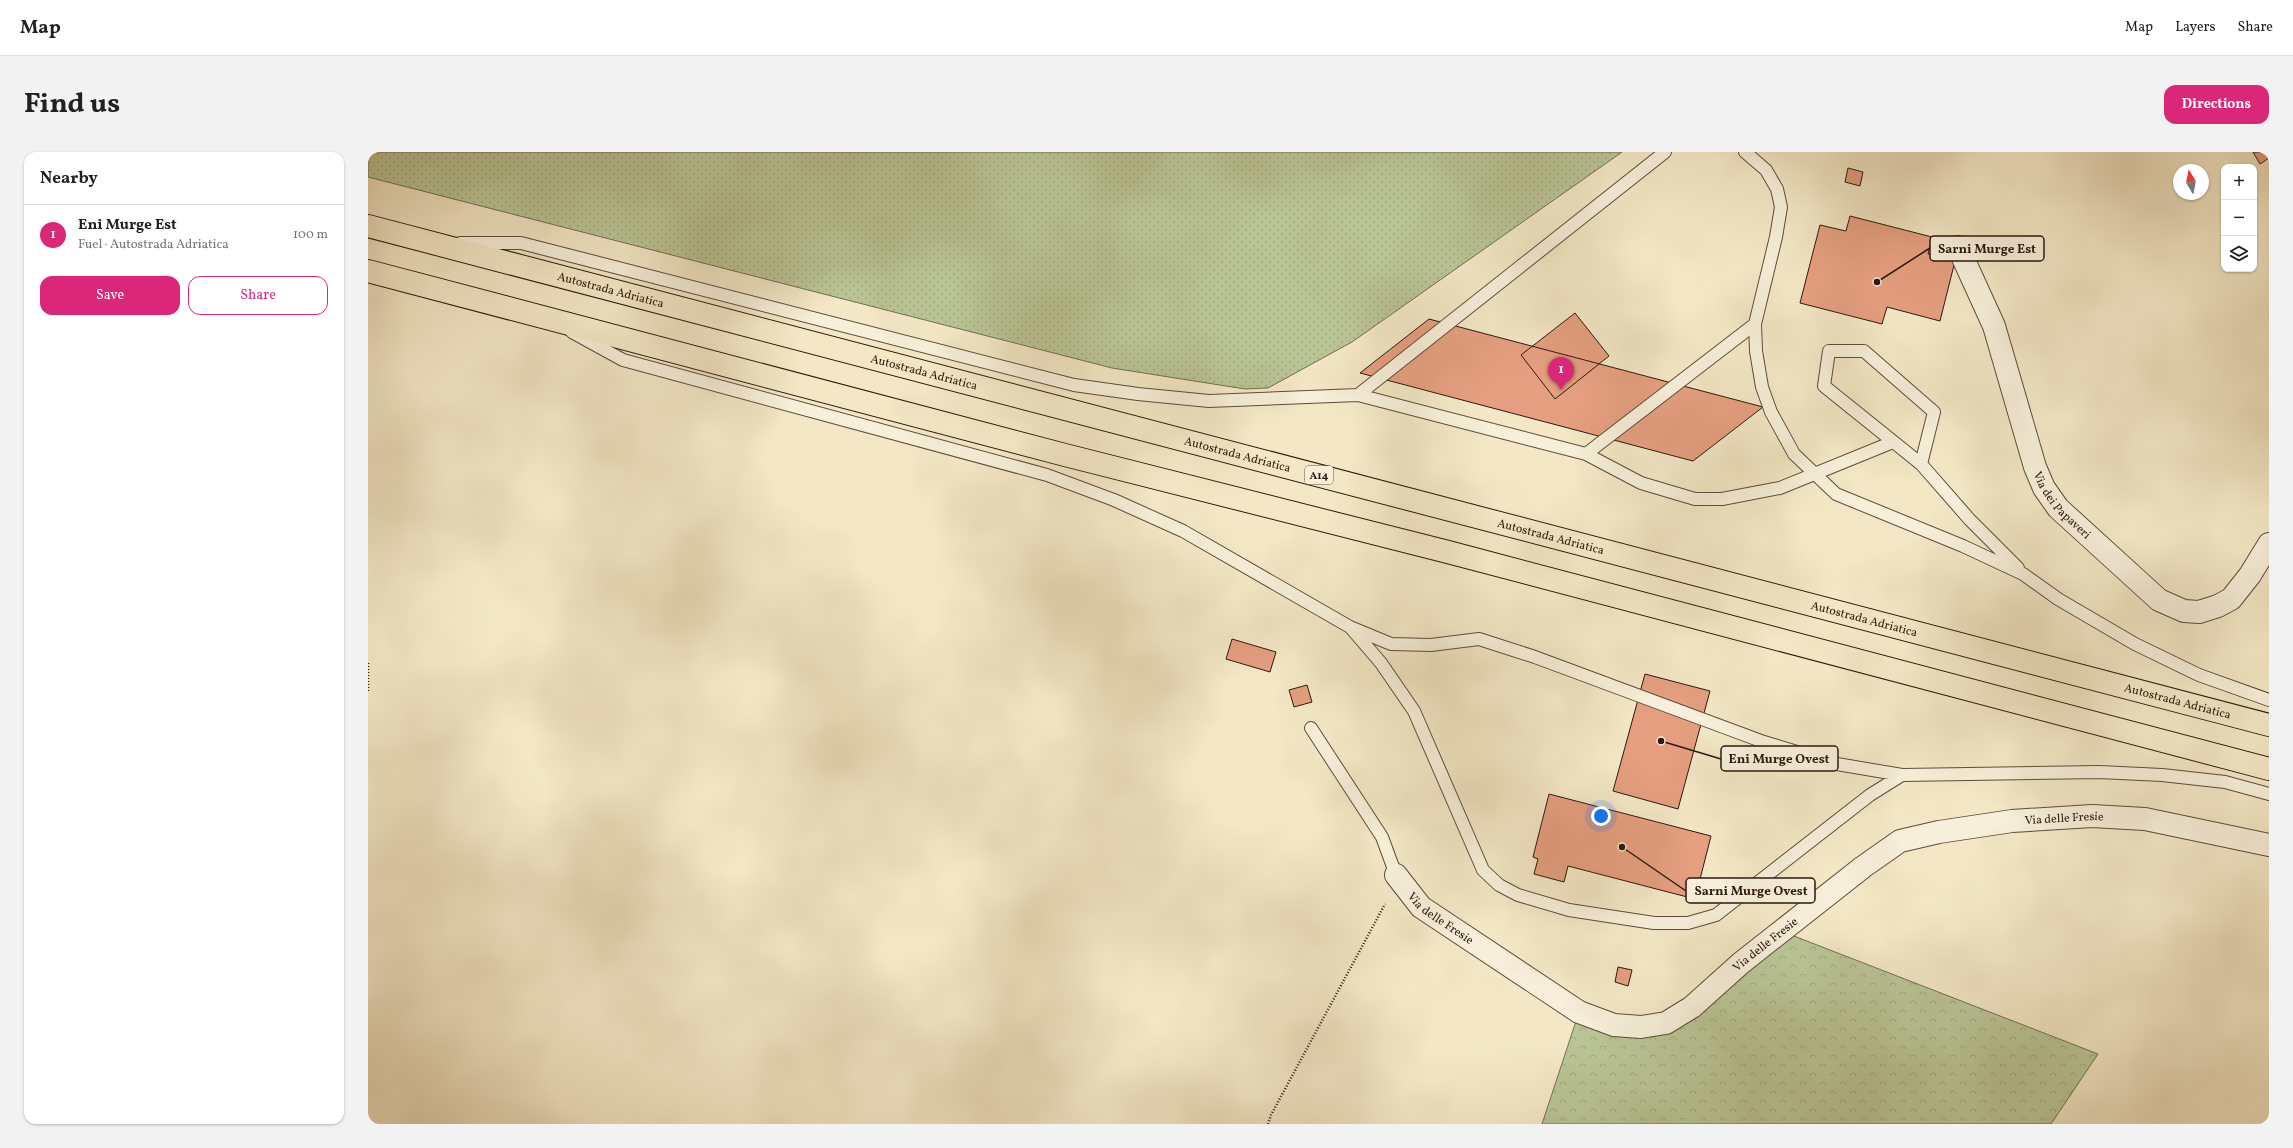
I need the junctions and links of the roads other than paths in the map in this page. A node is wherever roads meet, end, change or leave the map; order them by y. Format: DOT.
graph roads {
  1 [pos="1665,152"];
  2 [pos="1745,152"];
  3 [pos="368,226"];
  4 [pos="432,243"];
  5 [pos="1958,247"];
  6 [pos="368,271"];
  7 [pos="550,320"];
  8 [pos="1755,324"];
  9 [pos="1358,395"];
  10 [pos="1893,442"];
  11 [pos="1586,454"];
  12 [pos="1921,464"];
  13 [pos="1813,474"];
  14 [pos="2269,544"];
  15 [pos="2023,574"];
  16 [pos="1350,627"];
  17 [pos="2269,700"];
  18 [pos="2269,725"];
  19 [pos="1311,728"];
  20 [pos="2269,769"];
  21 [pos="1902,775"];
  22 [pos="2269,794"];
  23 [pos="2269,845"];
  24 [pos="1396,875"];
  1 -- 9 [label="lane"];
  2 -- 8 [label="lane"];
  3 -- 4 [label="highway, Autostrada Adriatica / A14"];
  4 -- 9 [label="lane"];
  4 -- 18 [label="highway, Autostrada Adriatica / A14"];
  5 -- 14 [label="street, Via dei Papaveri"];
  6 -- 7 [label="highway"];
  7 -- 16 [label="lane"];
  7 -- 20 [label="highway"];
  8 -- 11 [label="lane"];
  8 -- 13 [label="lane"];
  9 -- 11 [label="lane"];
  10 -- 12 [label="lane"];
  10 -- 12 [label="lane"];
  10 -- 13 [label="lane"];
  11 -- 13 [label="lane"];
  12 -- 15 [label="lane"];
  13 -- 15 [label="lane"];
  15 -- 17 [label="lane"];
  16 -- 21 [label="lane"];
  16 -- 21 [label="lane"];
  19 -- 24 [label="lane"];
  21 -- 22 [label="lane"];
  23 -- 24 [label="street, Via delle Fresie"];
}
